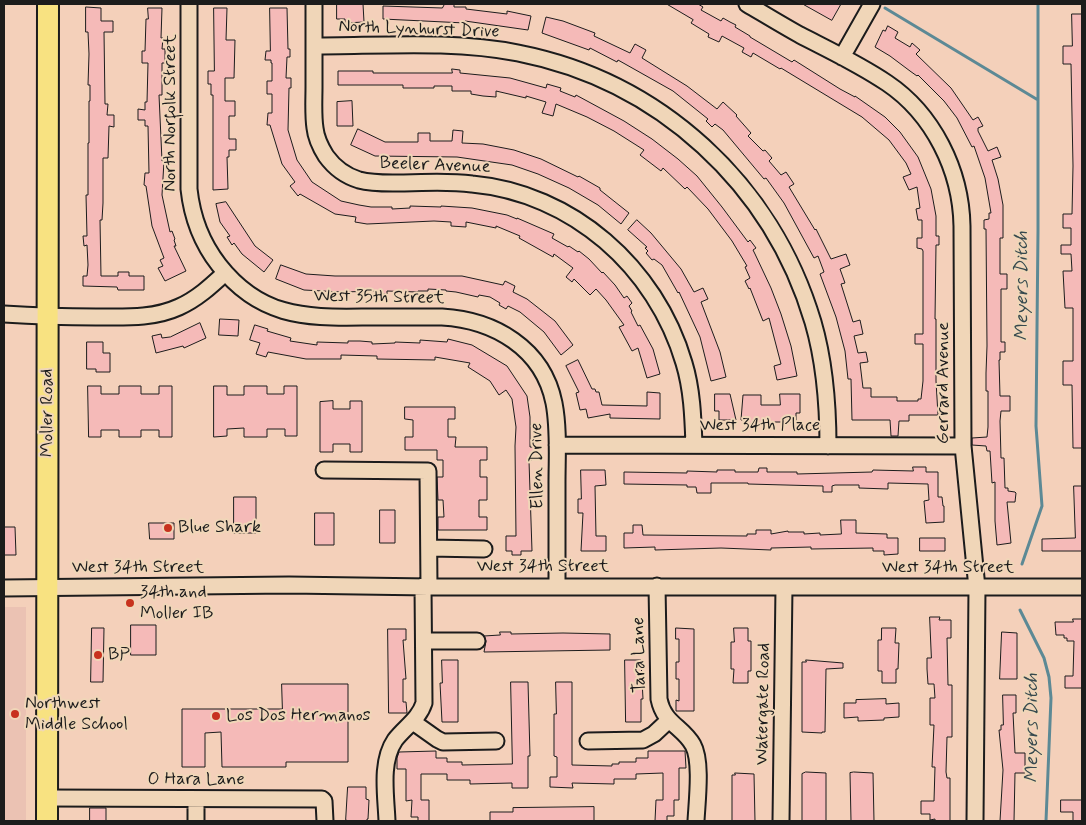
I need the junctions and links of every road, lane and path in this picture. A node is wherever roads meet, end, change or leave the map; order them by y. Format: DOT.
graph roads {
  1 [pos="48,4"];
  2 [pos="189,4"];
  3 [pos="314,4"];
  4 [pos="747,4"];
  5 [pos="872,4"];
  6 [pos="314,46"];
  7 [pos="842,57"];
  8 [pos="225,273"];
  9 [pos="4,314"];
  10 [pos="48,317"];
  11 [pos="528,353"];
  12 [pos="557,444"];
  13 [pos="694,445"];
  14 [pos="828,446"];
  15 [pos="963,446"];
  16 [pos="324,470"];
  17 [pos="429,548"];
  18 [pos="484,549"];
  19 [pos="426,586"];
  20 [pos="557,586"];
  21 [pos="657,586"];
  22 [pos="48,587"];
  23 [pos="784,587"];
  24 [pos="1082,587"];
  25 [pos="4,588"];
  26 [pos="977,588"];
  27 [pos="424,641"];
  28 [pos="477,641"];
  29 [pos="669,720"];
  30 [pos="413,722"];
  31 [pos="496,741"];
  32 [pos="588,741"];
  33 [pos="47,798"];
  34 [pos="196,799"];
  35 [pos="48,821"];
  36 [pos="196,821"];
  37 [pos="325,821"];
  38 [pos="387,821"];
  39 [pos="696,821"];
  40 [pos="781,821"];
  41 [pos="975,821"];
  1 -- 10 [label="main road, Moller Road"];
  2 -- 8 [label="street, North Norfolk Street"];
  3 -- 6 [label="street"];
  4 -- 7 [label="street, Gerrard Avenue"];
  5 -- 7 [label="street"];
  6 -- 13 [label="street, Beeler Avenue"];
  6 -- 14 [label="street, North Lynhurst Drive"];
  7 -- 15 [label="street, Gerrard Avenue"];
  8 -- 10 [label="street"];
  8 -- 11 [label="street, West 35th Street"];
  9 -- 10 [label="street"];
  10 -- 22 [label="main road, Moller Road"];
  11 -- 12 [label="street, Ellen Drive"];
  12 -- 13 [label="street, West 34th Place"];
  12 -- 20 [label="street, Ellen Drive"];
  13 -- 14 [label="street, West 34th Place"];
  14 -- 15 [label="street, West 34th Place"];
  15 -- 26 [label="street, Gerrard Avenue"];
  16 -- 17 [label="street"];
  17 -- 18 [label="street"];
  17 -- 19 [label="street"];
  19 -- 20 [label="street, West 34th Street"];
  19 -- 22 [label="street, West 34th Street"];
  19 -- 27 [label="street"];
  20 -- 21 [label="street, West 34th Street"];
  21 -- 23 [label="street, West 34th Street"];
  21 -- 29 [label="street, Tara Lane"];
  22 -- 25 [label="street, West 34th Street"];
  22 -- 33 [label="main road, Moller Road"];
  23 -- 26 [label="street, West 34th Street"];
  23 -- 40 [label="street, Watergate Road"];
  24 -- 26 [label="street, West 34th Street"];
  26 -- 41 [label="street, Gerrard Avenue"];
  27 -- 28 [label="street"];
  27 -- 30 [label="street"];
  29 -- 32 [label="street"];
  29 -- 39 [label="street, Tara Lane"];
  30 -- 31 [label="street"];
  30 -- 38 [label="street"];
  33 -- 34 [label="street, O Hara Lane"];
  33 -- 35 [label="main road, Moller Road"];
  34 -- 36 [label="street"];
  34 -- 37 [label="street, O Hara Lane"];
}
